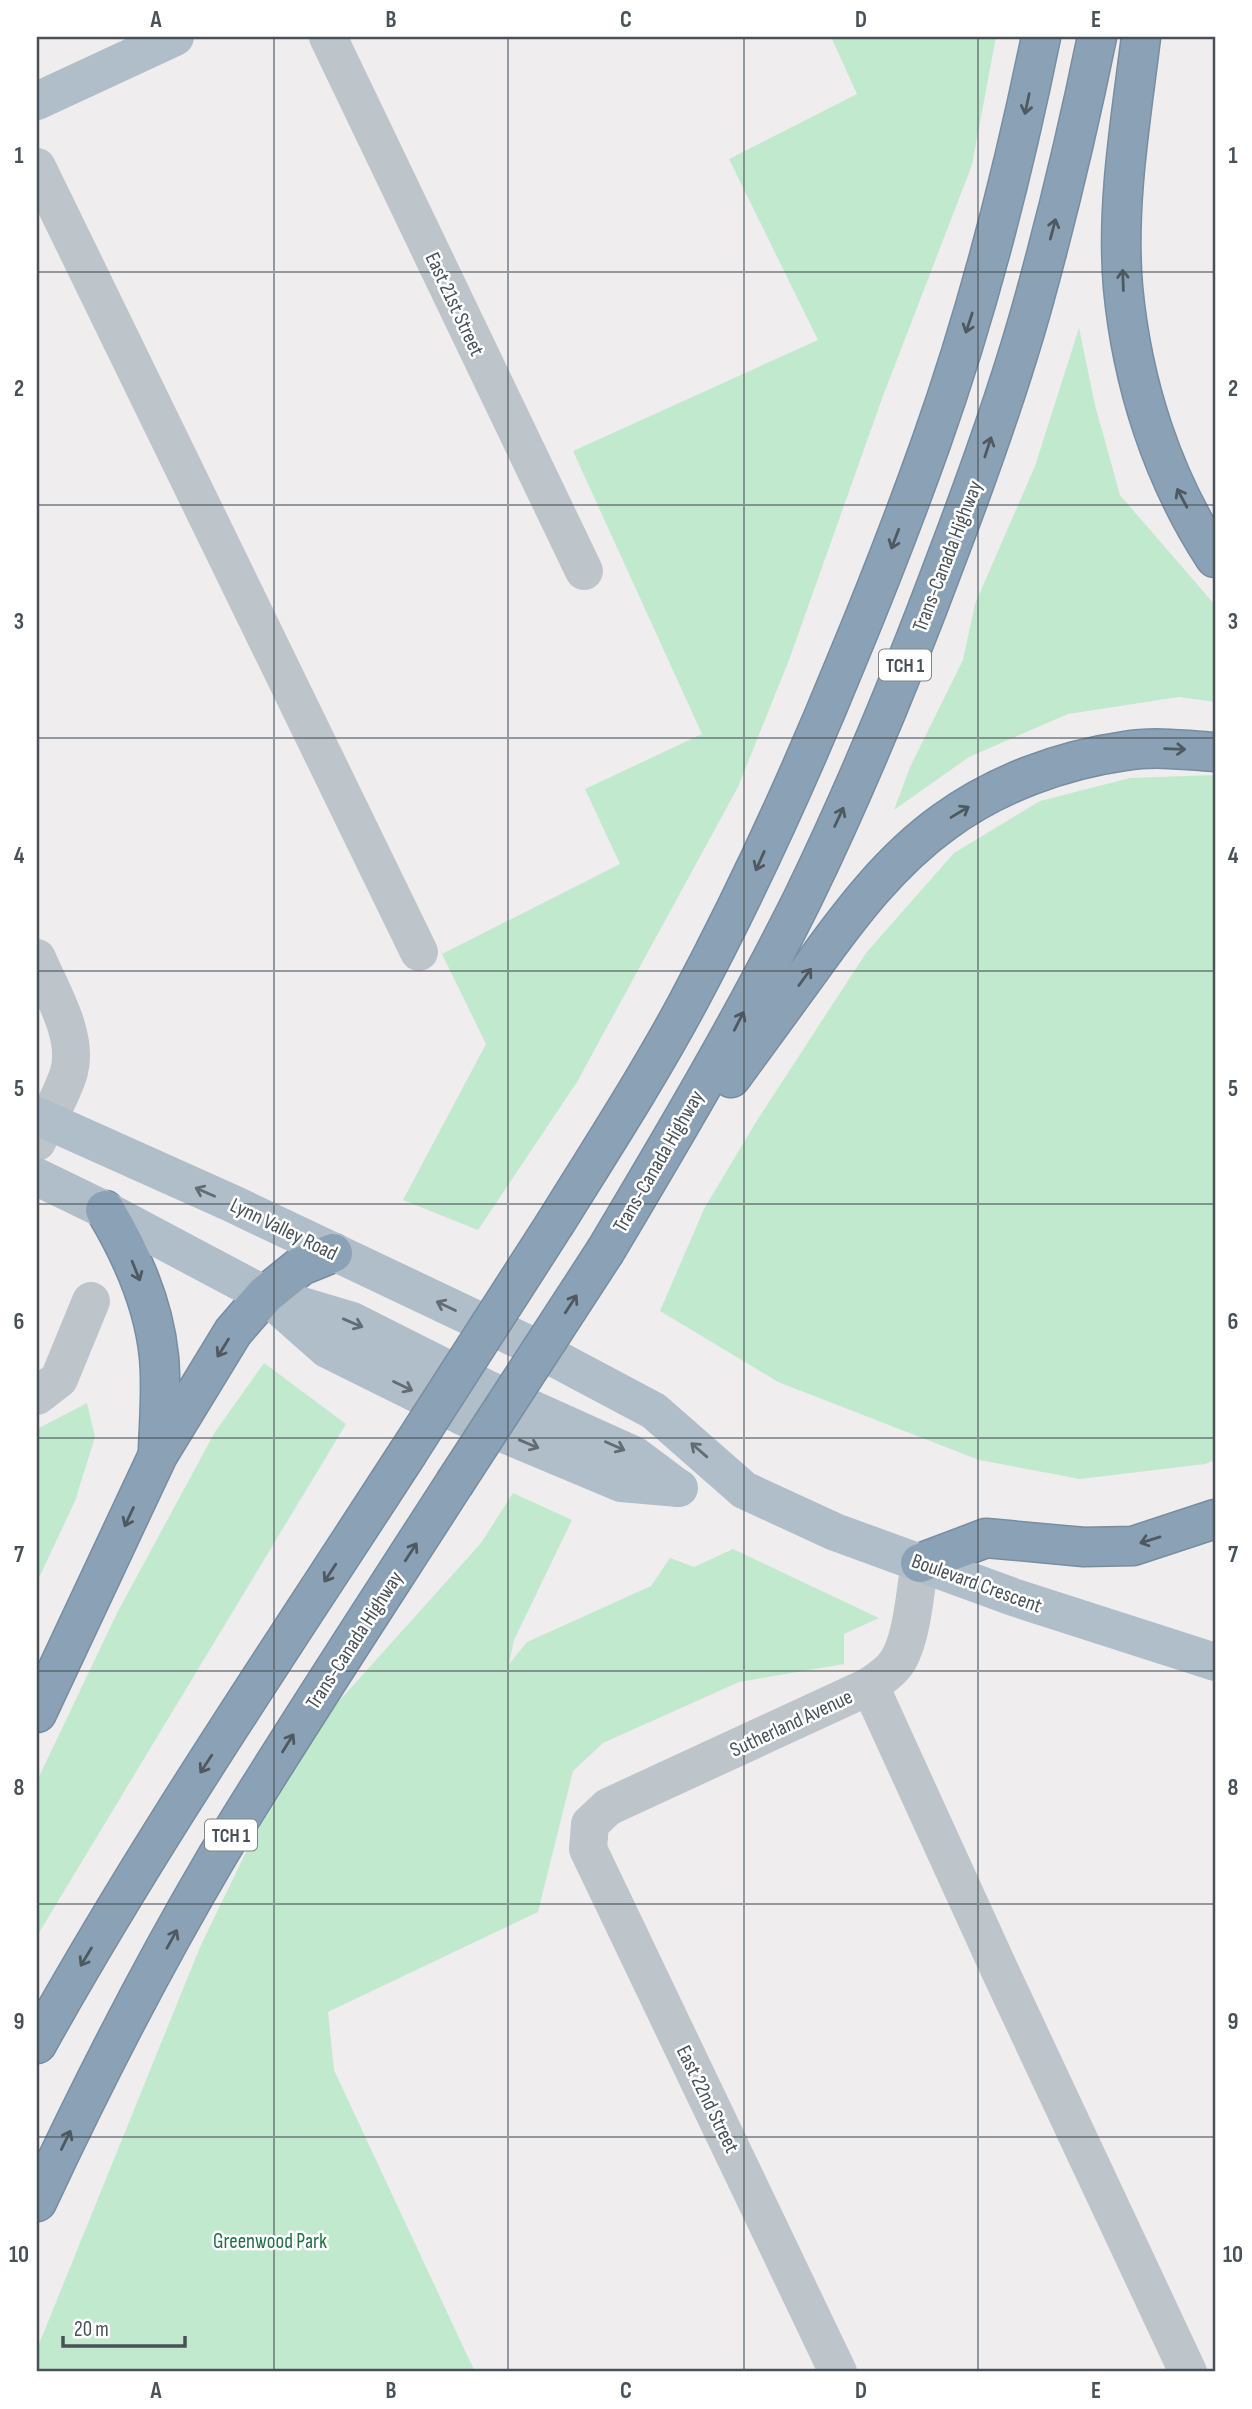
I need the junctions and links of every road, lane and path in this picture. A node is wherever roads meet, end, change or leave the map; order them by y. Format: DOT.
graph roads {
  1 [pos="175,37"];
  2 [pos="328,37"];
  3 [pos="1041,37"];
  4 [pos="1097,37"];
  5 [pos="1141,37"];
  6 [pos="37,101"];
  7 [pos="37,167"];
  8 [pos="1215,558"];
  9 [pos="584,571"];
  10 [pos="1215,752"];
  11 [pos="419,952"];
  12 [pos="37,958"];
  13 [pos="40,1126"];
  14 [pos="37,1177"];
  15 [pos="105,1210"];
  16 [pos="606,1250"];
  17 [pos="333,1253"];
  18 [pos="265,1295"];
  19 [pos="91,1301"];
  20 [pos="530,1345"];
  21 [pos="37,1396"];
  22 [pos="158,1455"];
  23 [pos="744,1490"];
  24 [pos="1215,1519"];
  25 [pos="920,1563"];
  26 [pos="1215,1662"];
  27 [pos="870,1686"];
  28 [pos="37,1713"];
  29 [pos="590,1824"];
  30 [pos="37,2044"];
  31 [pos="37,2202"];
  32 [pos="838,2372"];
  33 [pos="1188,2372"];
  1 -- 6 [label="main road"];
  2 -- 9 [label="street, East 21st Street"];
  3 -- 30 [label="highway, TCH 1, one-way, bridge"];
  16 -- 4 [label="highway, Trans-Canada Highway / TCH 1, one-way"];
  8 -- 5 [label="highway, one-way"];
  7 -- 11 [label="street"];
  16 -- 10 [label="highway, one-way"];
  12 -- 13 [label="street"];
  17 -- 13 [label="main road, Lynn Valley Road, one-way"];
  14 -- 15 [label="main road"];
  15 -- 18 [label="main road"];
  15 -- 22 [label="highway, one-way"];
  31 -- 16 [label="highway, Trans-Canada Highway / TCH 1, one-way, bridge"];
  17 -- 18 [label="highway"];
  20 -- 17 [label="main road, Lynn Valley Road, one-way"];
  18 -- 22 [label="highway, one-way"];
  18 -- 23 [label="main road, Boulevard Crescent, one-way"];
  19 -- 21 [label="street"];
  23 -- 20 [label="main road, Boulevard Crescent, one-way"];
  22 -- 28 [label="highway, one-way"];
  23 -- 25 [label="main road, Boulevard Crescent"];
  24 -- 25 [label="highway, one-way"];
  25 -- 26 [label="main road, Boulevard Crescent"];
  25 -- 27 [label="street, Sutherland Avenue"];
  27 -- 29 [label="street, Sutherland Avenue"];
  27 -- 33 [label="street"];
  29 -- 32 [label="street, East 22nd Street"];
}
